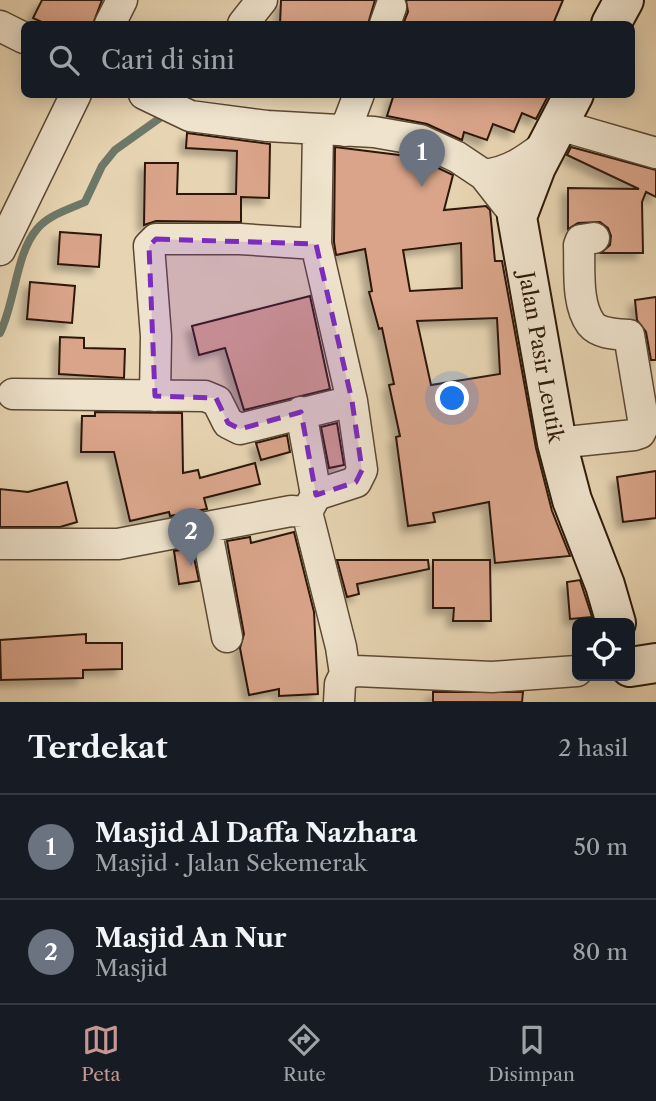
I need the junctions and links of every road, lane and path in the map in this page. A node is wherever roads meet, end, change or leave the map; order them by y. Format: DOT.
graph roads {
  1 [pos="122,0"];
  2 [pos="624,0"];
  3 [pos="112,21"];
  4 [pos="613,21"];
  5 [pos="0,26"];
  6 [pos="21,36"];
  7 [pos="74,98"];
  8 [pos="356,98"];
  9 [pos="166,102"];
  10 [pos="560,121"];
  11 [pos="331,130"];
  12 [pos="656,153"];
  13 [pos="484,175"];
  14 [pos="517,217"];
  15 [pos="594,238"];
  16 [pos="316,244"];
  17 [pos="1,250"];
  18 [pos="13,394"];
  19 [pos="155,396"];
  20 [pos="352,401"];
  21 [pos="301,412"];
  22 [pos="557,443"];
  23 [pos="312,504"];
  24 [pos="206,527"];
  25 [pos="0,544"];
  26 [pos="615,618"];
  27 [pos="227,637"];
  28 [pos="656,663"];
  29 [pos="635,666"];
  30 [pos="572,671"];
  31 [pos="342,688"];
  1 -- 3 [label="street"];
  2 -- 4 [label="street"];
  5 -- 6 [label="street"];
  7 -- 17 [label="street"];
  8 -- 11 [label="street"];
  9 -- 11 [label="street"];
  10 -- 12 [label="street"];
  10 -- 13 [label="street"];
  10 -- 14 [label="street"];
  11 -- 13 [label="street"];
  11 -- 16 [label="street"];
  13 -- 14 [label="street"];
  14 -- 22 [label="street, Jalan Pasir Leutik"];
  15 -- 22 [label="street"];
  16 -- 19 [label="street"];
  16 -- 20 [label="street"];
  18 -- 19 [label="street"];
  19 -- 21 [label="street"];
  20 -- 21 [label="street"];
  20 -- 23 [label="street"];
  21 -- 23 [label="street"];
  22 -- 26 [label="street, Jalan Pasir Leutik"];
  23 -- 24 [label="street"];
  23 -- 31 [label="street"];
  24 -- 25 [label="street"];
  24 -- 27 [label="street"];
  28 -- 29 [label="street"];
  30 -- 31 [label="street"];
}
